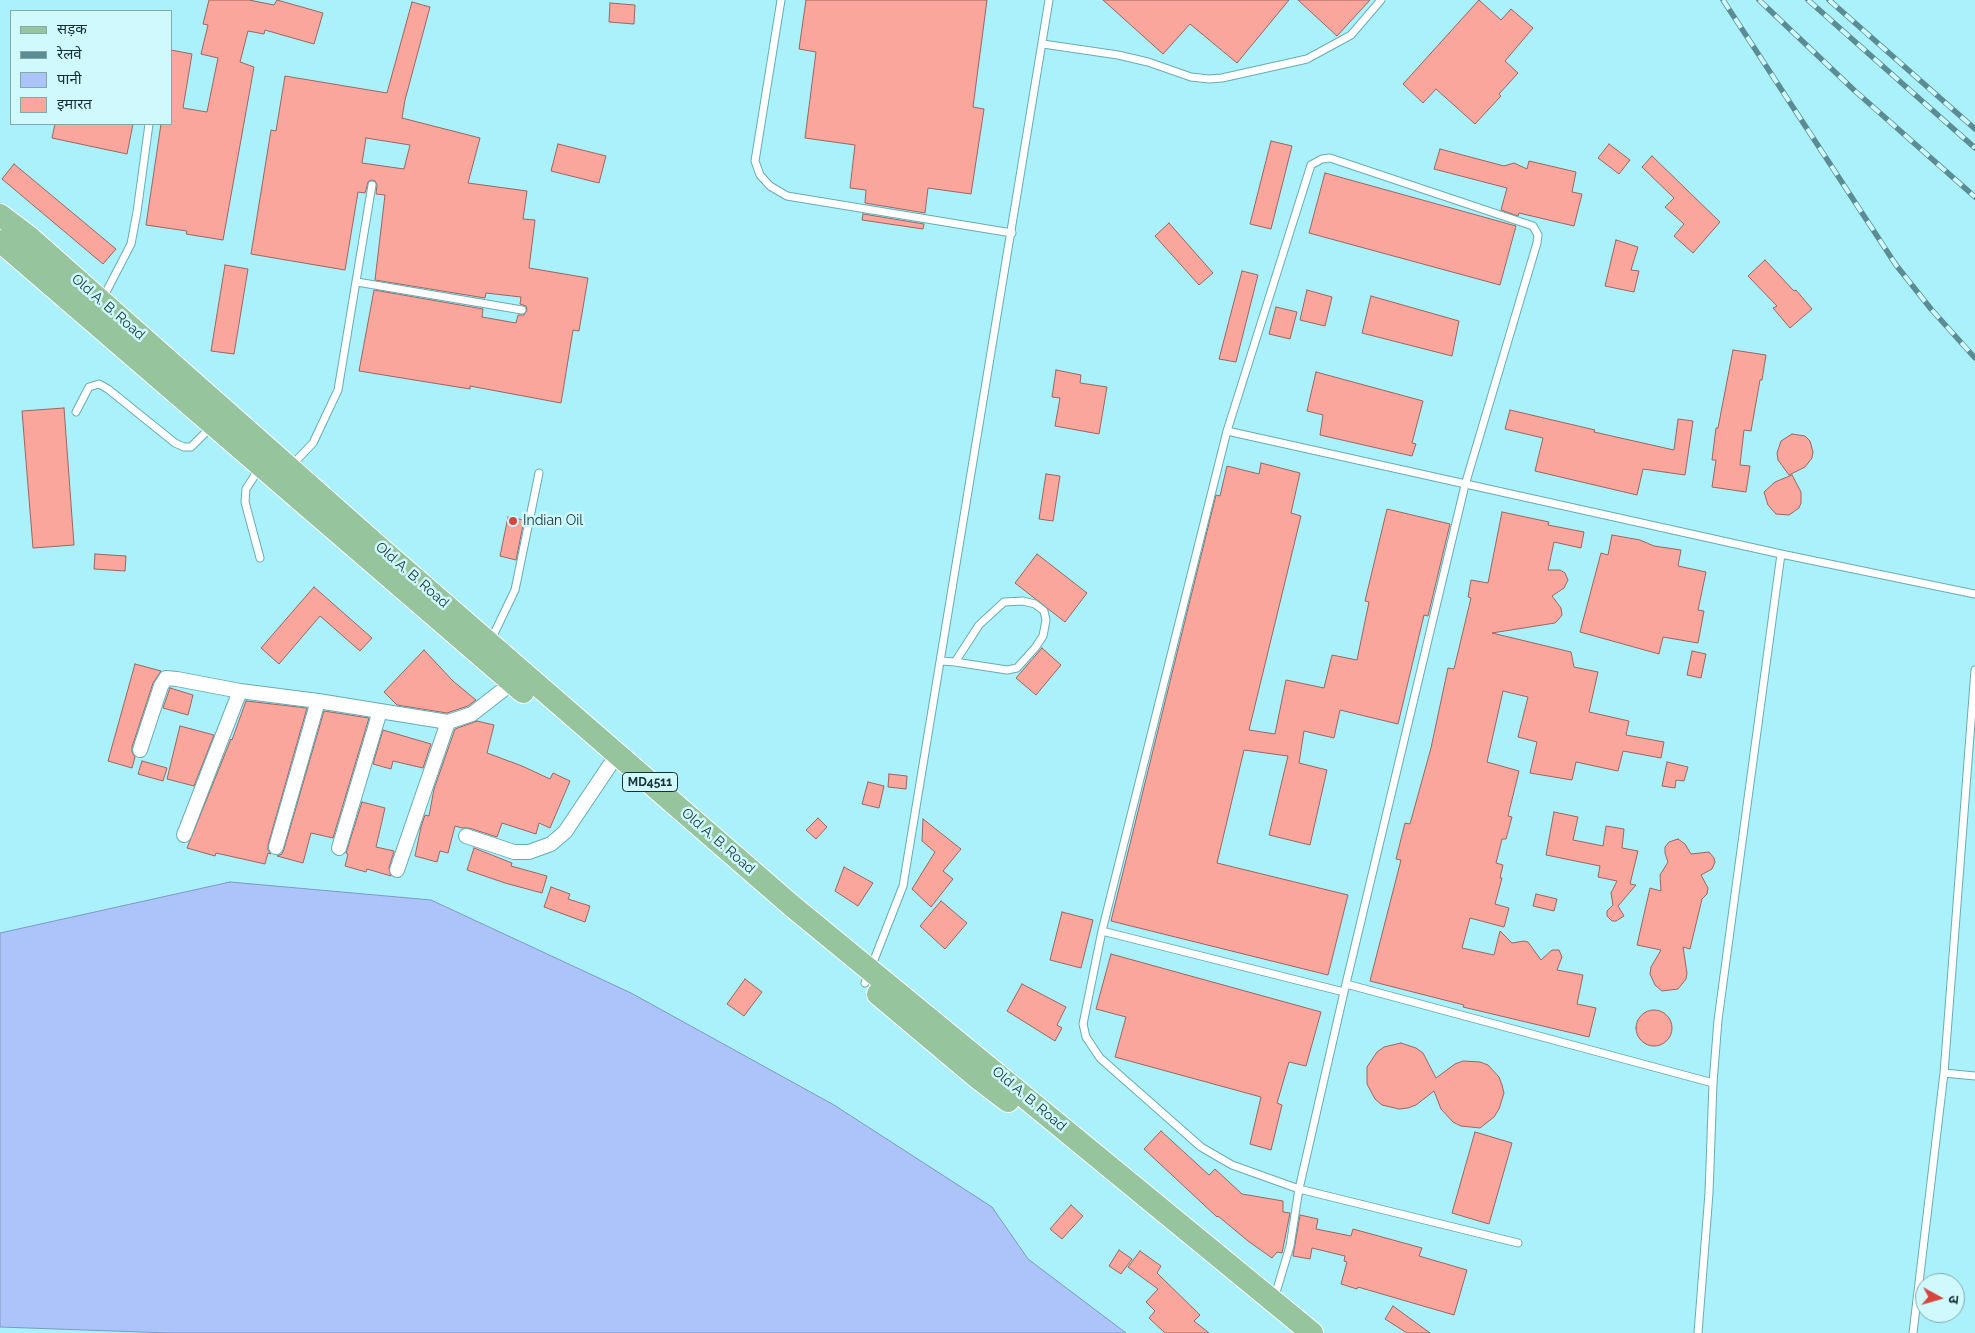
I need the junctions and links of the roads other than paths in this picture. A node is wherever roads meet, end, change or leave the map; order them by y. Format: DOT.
graph roads {
  1 [pos="781,0"];
  2 [pos="1049,0"];
  3 [pos="1381,0"];
  4 [pos="1043,44"];
  5 [pos="149,125"];
  6 [pos="372,185"];
  7 [pos="0,215"];
  8 [pos="1012,233"];
  9 [pos="0,241"];
  10 [pos="357,282"];
  11 [pos="101,301"];
  12 [pos="522,310"];
  13 [pos="76,412"];
  14 [pos="213,424"];
  15 [pos="1228,431"];
  16 [pos="261,466"];
  17 [pos="289,468"];
  18 [pos="539,473"];
  19 [pos="1465,485"];
  20 [pos="1781,554"];
  21 [pos="260,558"];
  22 [pos="1975,594"];
  23 [pos="489,643"];
  24 [pos="941,662"];
  25 [pos="956,662"];
  26 [pos="1975,670"];
  27 [pos="512,683"];
  28 [pos="240,691"];
  29 [pos="318,701"];
  30 [pos="380,711"];
  31 [pos="448,722"];
  32 [pos="140,750"];
  33 [pos="610,765"];
  34 [pos="184,835"];
  35 [pos="466,836"];
  36 [pos="276,847"];
  37 [pos="339,848"];
  38 [pos="397,870"];
  39 [pos="1102,931"];
  40 [pos="868,976"];
  41 [pos="1346,984"];
  42 [pos="1344,992"];
  43 [pos="1944,1073"];
  44 [pos="1975,1076"];
  45 [pos="1713,1083"];
  46 [pos="1299,1189"];
  47 [pos="1518,1243"];
  48 [pos="1274,1301"];
  49 [pos="1291,1333"];
  50 [pos="1312,1333"];
  51 [pos="1698,1333"];
  52 [pos="1913,1333"];
  1 -- 8 [label="lane"];
  2 -- 4 [label="lane"];
  3 -- 4 [label="lane"];
  4 -- 8 [label="lane"];
  5 -- 11 [label="lane"];
  6 -- 10 [label="lane"];
  7 -- 11 [label="main road, Old A. B. Road / MD4511"];
  8 -- 24 [label="lane"];
  9 -- 14 [label="main road, Old A. B. Road / MD4511"];
  10 -- 12 [label="lane"];
  10 -- 17 [label="lane"];
  11 -- 17 [label="main road, Old A. B. Road / MD4511"];
  13 -- 14 [label="lane"];
  14 -- 16 [label="main road, Old A. B. Road / MD4511"];
  15 -- 19 [label="lane"];
  15 -- 19 [label="lane"];
  15 -- 39 [label="lane"];
  16 -- 21 [label="lane"];
  16 -- 27 [label="main road, Old A. B. Road / MD4511"];
  17 -- 23 [label="main road, Old A. B. Road / MD4511"];
  18 -- 23 [label="lane"];
  19 -- 20 [label="lane"];
  19 -- 41 [label="lane"];
  20 -- 22 [label="lane"];
  20 -- 45 [label="lane"];
  23 -- 40 [label="main road, Old A. B. Road / MD4511"];
  24 -- 25 [label="lane"];
  24 -- 40 [label="lane"];
  25 -- 25 [label="lane"];
  26 -- 43 [label="lane"];
  27 -- 31 [label="street"];
  27 -- 33 [label="main road, Old A. B. Road / MD4511"];
  28 -- 29 [label="street"];
  28 -- 32 [label="street"];
  28 -- 34 [label="street"];
  29 -- 30 [label="street"];
  29 -- 36 [label="street"];
  30 -- 31 [label="street"];
  30 -- 37 [label="street"];
  31 -- 38 [label="street"];
  33 -- 35 [label="street"];
  33 -- 40 [label="main road, Old A. B. Road / MD4511"];
  39 -- 42 [label="lane"];
  39 -- 46 [label="lane"];
  40 -- 48 [label="main road, Old A. B. Road / MD4511"];
  40 -- 49 [label="main road, Old A. B. Road / MD4511"];
  41 -- 42 [label="lane"];
  41 -- 45 [label="lane"];
  42 -- 46 [label="lane"];
  43 -- 44 [label="lane"];
  43 -- 52 [label="lane"];
  45 -- 51 [label="lane"];
  46 -- 47 [label="lane"];
  46 -- 48 [label="lane"];
  48 -- 50 [label="main road, Old A. B. Road / MD4511"];
}
